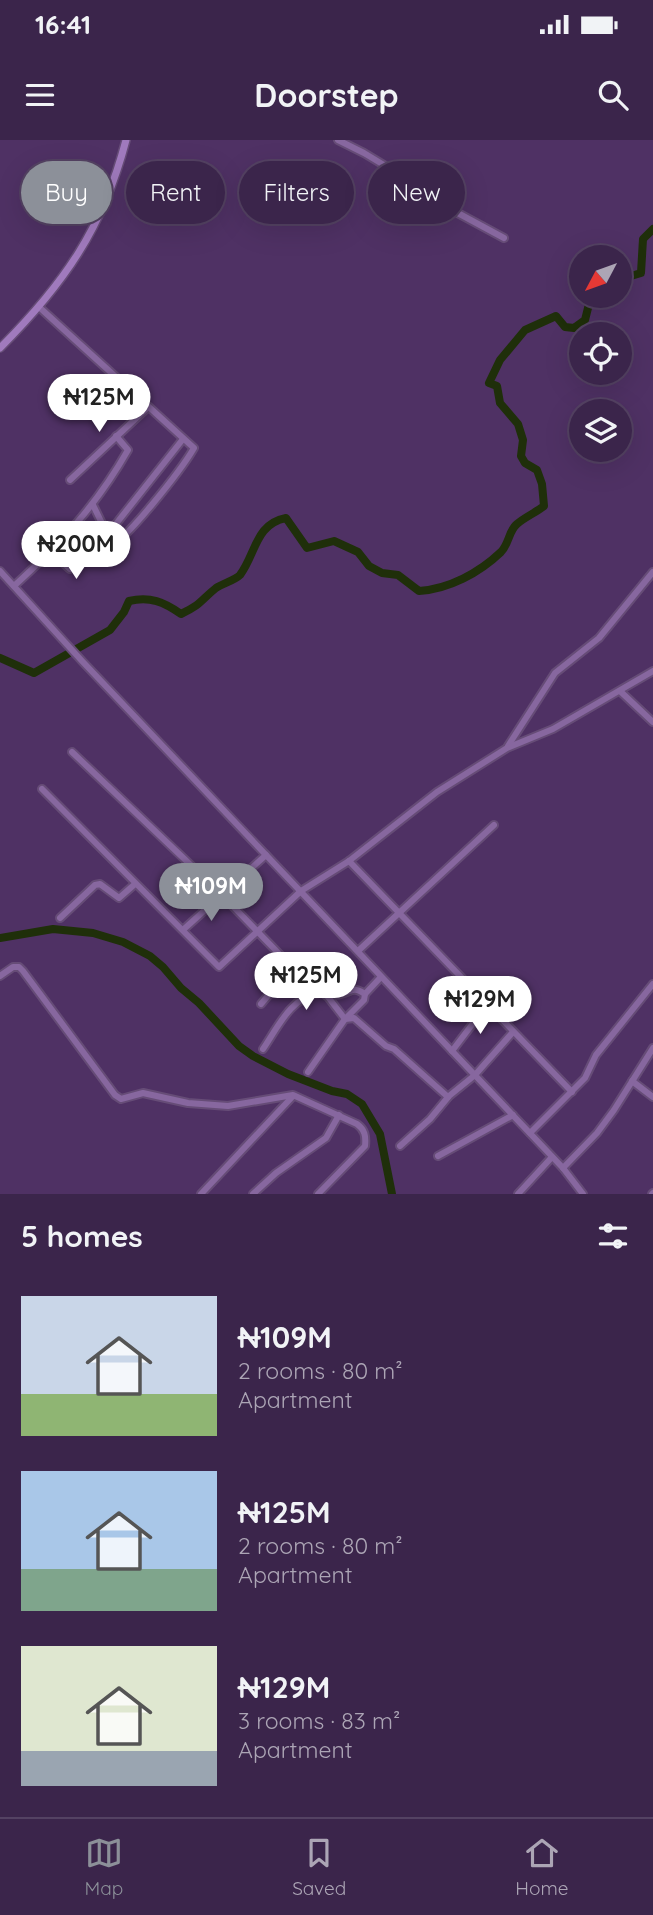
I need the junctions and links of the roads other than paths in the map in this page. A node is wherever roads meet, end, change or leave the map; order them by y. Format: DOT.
graph roads {
  1 [pos="126,140"];
  2 [pos="338,140"];
  3 [pos="358,140"];
  4 [pos="352,146"];
  5 [pos="504,239"];
  6 [pos="39,307"];
  7 [pos="0,348"];
  8 [pos="147,408"];
  9 [pos="116,436"];
  10 [pos="183,439"];
  11 [pos="70,480"];
  12 [pos="93,505"];
  13 [pos="76,525"];
  14 [pos="108,534"];
  15 [pos="95,541"];
  16 [pos="113,546"];
  17 [pos="51,552"];
  18 [pos="0,571"];
  19 [pos="653,572"];
  20 [pos="14,586"];
  21 [pos="653,671"];
  22 [pos="621,691"];
  23 [pos="653,722"];
  24 [pos="507,748"];
  25 [pos="72,751"];
  26 [pos="42,789"];
  27 [pos="494,825"];
  28 [pos="266,855"];
  29 [pos="349,861"];
  30 [pos="135,884"];
  31 [pos="301,891"];
  32 [pos="221,896"];
  33 [pos="398,913"];
  34 [pos="60,918"];
  35 [pos="184,929"];
  36 [pos="257,932"];
  37 [pos="358,951"];
  38 [pos="293,966"];
  39 [pos="0,976"];
  40 [pos="380,978"];
  41 [pos="653,984"];
  42 [pos="323,992"];
  43 [pos="365,994"];
  44 [pos="261,1004"];
  45 [pos="487,1005"];
  46 [pos="345,1019"];
  47 [pos="513,1032"];
  48 [pos="653,1048"];
  49 [pos="263,1049"];
  50 [pos="452,1051"];
  51 [pos="307,1072"];
  52 [pos="475,1075"];
  53 [pos="632,1081"];
  54 [pos="572,1092"];
  55 [pos="293,1095"];
  56 [pos="448,1097"];
  57 [pos="653,1097"];
  58 [pos="339,1115"];
  59 [pos="513,1115"];
  60 [pos="530,1133"];
  61 [pos="400,1146"];
  62 [pos="438,1156"];
  63 [pos="552,1157"];
  64 [pos="564,1168"];
  65 [pos="578,1192"];
  66 [pos="201,1194"];
  67 [pos="253,1194"];
  68 [pos="318,1194"];
  69 [pos="518,1194"];
  1 -- 6 [label="main road"];
  2 -- 4 [label="street"];
  3 -- 4 [label="street"];
  4 -- 5 [label="street"];
  6 -- 7 [label="main road"];
  6 -- 8 [label="street"];
  8 -- 9 [label="street"];
  8 -- 10 [label="street"];
  9 -- 11 [label="street"];
  9 -- 12 [label="street"];
  10 -- 14 [label="street"];
  10 -- 16 [label="street"];
  12 -- 13 [label="street"];
  12 -- 14 [label="street"];
  13 -- 15 [label="street"];
  13 -- 17 [label="street"];
  14 -- 16 [label="street"];
  15 -- 16 [label="street"];
  15 -- 17 [label="street"];
  17 -- 20 [label="street"];
  18 -- 20 [label="street"];
  19 -- 24 [label="street"];
  20 -- 28 [label="street"];
  21 -- 22 [label="street"];
  22 -- 23 [label="street"];
  22 -- 24 [label="street"];
  24 -- 29 [label="street"];
  25 -- 32 [label="street"];
  26 -- 30 [label="street"];
  27 -- 33 [label="street"];
  28 -- 31 [label="street"];
  28 -- 32 [label="street"];
  29 -- 31 [label="street"];
  29 -- 33 [label="street"];
  30 -- 34 [label="street"];
  30 -- 35 [label="street"];
  31 -- 36 [label="street"];
  31 -- 37 [label="street"];
  32 -- 35 [label="street"];
  32 -- 36 [label="street"];
  33 -- 37 [label="street"];
  33 -- 45 [label="street"];
  35 -- 36 [label="street"];
  36 -- 38 [label="street"];
  37 -- 50 [label="street"];
  38 -- 42 [label="street"];
  38 -- 44 [label="street"];
  39 -- 55 [label="street"];
  40 -- 43 [label="street"];
  41 -- 54 [label="street"];
  42 -- 43 [label="street"];
  42 -- 46 [label="street"];
  42 -- 49 [label="street"];
  43 -- 46 [label="street"];
  45 -- 47 [label="street"];
  45 -- 50 [label="street"];
  46 -- 51 [label="street"];
  46 -- 56 [label="street"];
  47 -- 52 [label="street"];
  47 -- 54 [label="street"];
  48 -- 53 [label="street"];
  50 -- 52 [label="street"];
  52 -- 56 [label="street"];
  52 -- 59 [label="street"];
  53 -- 57 [label="street"];
  53 -- 64 [label="street"];
  54 -- 60 [label="street"];
  55 -- 58 [label="street"];
  55 -- 66 [label="street"];
  56 -- 61 [label="street"];
  58 -- 67 [label="street"];
  58 -- 68 [label="street"];
  59 -- 60 [label="street"];
  59 -- 62 [label="street"];
  60 -- 63 [label="street"];
  63 -- 64 [label="street"];
  63 -- 69 [label="street"];
  64 -- 65 [label="street"];
}
